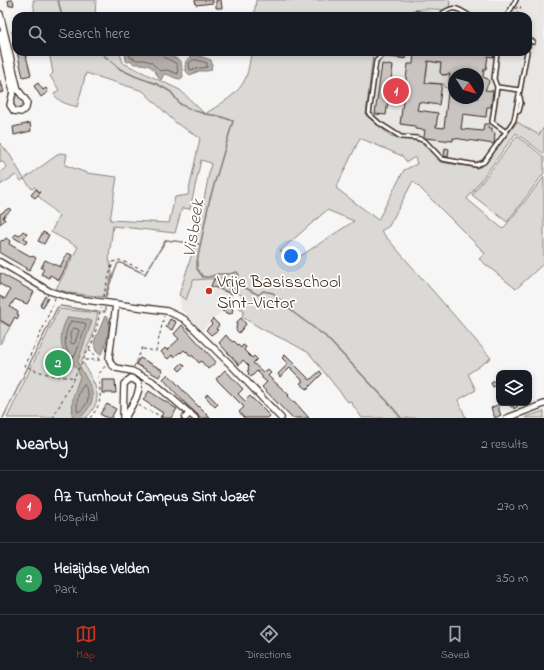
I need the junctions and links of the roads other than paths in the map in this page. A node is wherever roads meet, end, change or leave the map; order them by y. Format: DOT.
graph roads {
  1 [pos="515,0"];
  2 [pos="445,12"];
  3 [pos="464,12"];
  4 [pos="509,12"];
  5 [pos="0,14"];
  6 [pos="0,34"];
  7 [pos="381,56"];
  8 [pos="497,56"];
  9 [pos="526,56"];
  10 [pos="498,87"];
  11 [pos="519,92"];
  12 [pos="519,111"];
  13 [pos="506,132"];
  14 [pos="0,262"];
  15 [pos="116,304"];
  16 [pos="544,404"];
  17 [pos="187,416"];
  18 [pos="124,418"];
  19 [pos="195,418"];
  20 [pos="281,418"];
  21 [pos="507,418"];
  1 -- 4 [label="lane"];
  2 -- 3 [label="lane"];
  5 -- 6 [label="street"];
  7 -- 13 [label="lane"];
  8 -- 10 [label="lane"];
  9 -- 11 [label="lane"];
  10 -- 11 [label="lane"];
  10 -- 13 [label="lane"];
  11 -- 12 [label="lane"];
  11 -- 13 [label="lane"];
  14 -- 15 [label="street"];
  15 -- 17 [label="street"];
  15 -- 20 [label="street"];
  16 -- 21 [label="street"];
  17 -- 19 [label="street"];
  18 -- 18 [label="street"];
}
